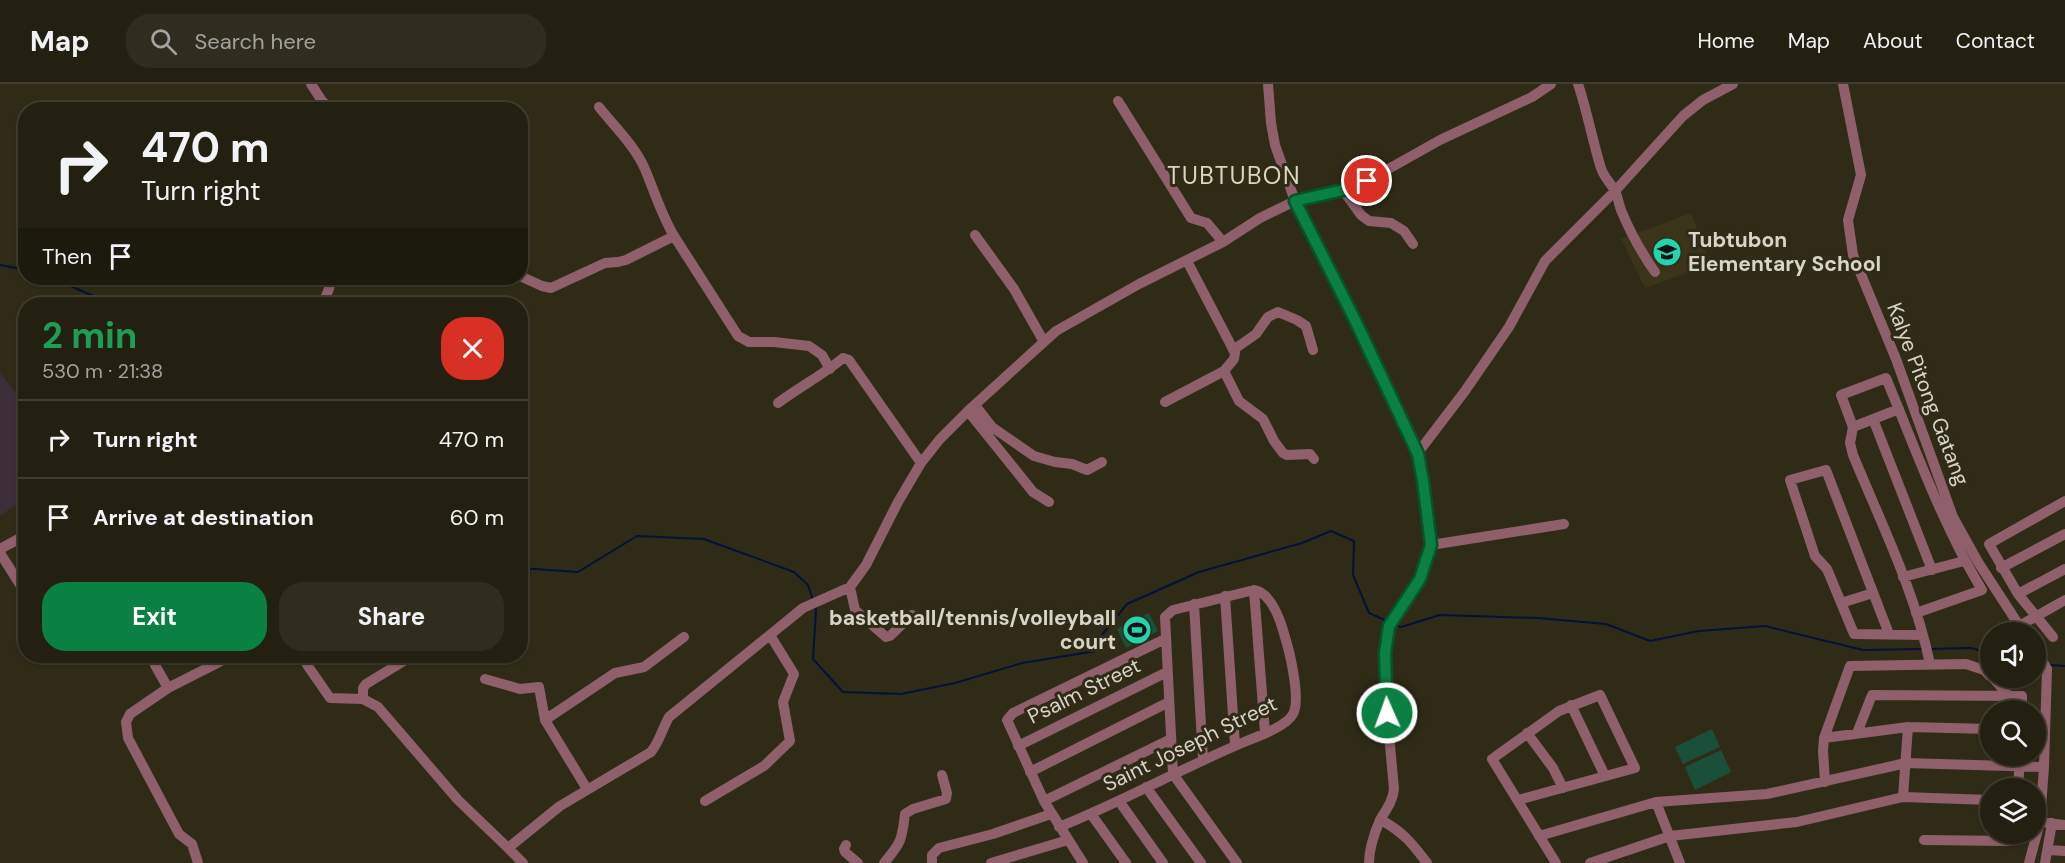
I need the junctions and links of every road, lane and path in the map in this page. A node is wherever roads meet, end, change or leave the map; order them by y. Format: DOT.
graph roads {
  1 [pos="311,84"];
  2 [pos="1268,84"];
  3 [pos="1551,84"];
  4 [pos="1578,84"];
  5 [pos="1733,84"];
  6 [pos="1843,84"];
  7 [pos="1118,101"];
  8 [pos="323,102"];
  9 [pos="599,107"];
  10 [pos="1343,190"];
  11 [pos="1615,191"];
  12 [pos="1295,201"];
  13 [pos="975,235"];
  14 [pos="674,236"];
  15 [pos="1223,242"];
  16 [pos="1413,244"];
  17 [pos="1187,261"];
  18 [pos="1655,272"];
  19 [pos="528,280"];
  20 [pos="1044,342"];
  21 [pos="1233,350"];
  22 [pos="1313,350"];
  23 [pos="830,369"];
  24 [pos="1224,371"];
  25 [pos="1165,402"];
  26 [pos="778,403"];
  27 [pos="971,408"];
  28 [pos="1899,409"];
  29 [pos="1873,419"];
  30 [pos="1853,427"];
  31 [pos="1418,454"];
  32 [pos="1314,459"];
  33 [pos="1102,462"];
  34 [pos="921,464"];
  35 [pos="2065,501"];
  36 [pos="1049,502"];
  37 [pos="1564,524"];
  38 [pos="2065,534"];
  39 [pos="18,539"];
  40 [pos="1431,545"];
  41 [pos="0,549"];
  42 [pos="0,553"];
  43 [pos="1964,561"];
  44 [pos="2001,568"];
  45 [pos="2065,569"];
  46 [pos="1932,570"];
  47 [pos="1903,577"];
  48 [pos="18,581"];
  49 [pos="850,587"];
  50 [pos="1254,590"];
  51 [pos="1873,593"];
  52 [pos="2018,594"];
  53 [pos="1224,596"];
  54 [pos="2065,600"];
  55 [pos="1842,603"];
  56 [pos="1194,604"];
  57 [pos="1916,613"];
  58 [pos="912,615"];
  59 [pos="2036,617"];
  60 [pos="2016,622"];
  61 [pos="2030,622"];
  62 [pos="1889,634"];
  63 [pos="770,635"];
  64 [pos="684,637"];
  65 [pos="2053,637"];
  66 [pos="1165,639"];
  67 [pos="1927,650"];
  68 [pos="154,663"];
  69 [pos="217,663"];
  70 [pos="306,663"];
  71 [pos="400,663"];
  72 [pos="2046,667"];
  73 [pos="1980,669"];
  74 [pos="1167,672"];
  75 [pos="484,679"];
  76 [pos="168,688"];
  77 [pos="2002,688"];
  78 [pos="2009,696"];
  79 [pos="363,699"];
  80 [pos="2022,700"];
  81 [pos="1169,702"];
  82 [pos="1571,705"];
  83 [pos="545,720"];
  84 [pos="1908,727"];
  85 [pos="1980,729"];
  86 [pos="1265,733"];
  87 [pos="1527,733"];
  88 [pos="1857,733"];
  89 [pos="1824,738"];
  90 [pos="1171,739"];
  91 [pos="1235,745"];
  92 [pos="1018,746"];
  93 [pos="1203,759"];
  94 [pos="1980,762"];
  95 [pos="1906,763"];
  96 [pos="2040,766"];
  97 [pos="2044,767"];
  98 [pos="1030,772"];
  99 [pos="1173,774"];
  100 [pos="942,775"];
  101 [pos="1605,776"];
  102 [pos="2044,778"];
  103 [pos="1825,782"];
  104 [pos="1146,788"];
  105 [pos="1563,788"];
  106 [pos="587,789"];
  107 [pos="1903,797"];
  108 [pos="1518,800"];
  109 [pos="1980,800"];
  110 [pos="705,801"];
  111 [pos="1044,801"];
  112 [pos="1119,801"];
  113 [pos="1656,802"];
  114 [pos="1051,814"];
  115 [pos="1091,814"];
  116 [pos="1381,820"];
  117 [pos="2046,823"];
  118 [pos="2065,825"];
  119 [pos="1059,827"];
  120 [pos="1539,836"];
  121 [pos="1670,836"];
  122 [pos="1068,840"];
  123 [pos="1924,840"];
  124 [pos="1980,841"];
  125 [pos="846,844"];
  126 [pos="2037,844"];
  127 [pos="508,848"];
  128 [pos="2048,850"];
  129 [pos="2065,851"];
  130 [pos="198,863"];
  131 [pos="523,863"];
  132 [pos="858,863"];
  133 [pos="884,863"];
  134 [pos="932,863"];
  135 [pos="991,863"];
  136 [pos="1083,863"];
  137 [pos="1126,863"];
  138 [pos="1163,863"];
  139 [pos="1201,863"];
  140 [pos="1237,863"];
  141 [pos="1369,863"];
  142 [pos="1427,863"];
  143 [pos="1556,863"];
  144 [pos="1590,863"];
  145 [pos="1680,863"];
  146 [pos="2029,863"];
  147 [pos="2045,863"];
  1 -- 8 [label="street"];
  2 -- 12 [label="street"];
  3 -- 10 [label="street"];
  4 -- 11 [label="street"];
  5 -- 11 [label="street"];
  6 -- 60 [label="street, Kalye Pitong Gatang"];
  7 -- 15 [label="street"];
  9 -- 14 [label="street"];
  10 -- 12 [label="street"];
  10 -- 16 [label="street"];
  11 -- 18 [label="street"];
  11 -- 31 [label="street"];
  12 -- 15 [label="street"];
  12 -- 31 [label="street"];
  13 -- 20 [label="street"];
  14 -- 19 [label="street"];
  14 -- 23 [label="street"];
  15 -- 17 [label="street"];
  17 -- 20 [label="street"];
  17 -- 21 [label="street"];
  20 -- 27 [label="street"];
  21 -- 22 [label="street"];
  21 -- 24 [label="street"];
  23 -- 26 [label="street"];
  23 -- 34 [label="street"];
  24 -- 25 [label="street"];
  24 -- 32 [label="street"];
  27 -- 33 [label="street"];
  27 -- 34 [label="street"];
  27 -- 36 [label="street"];
  28 -- 29 [label="street"];
  28 -- 30 [label="street"];
  28 -- 43 [label="street"];
  29 -- 30 [label="street"];
  29 -- 46 [label="street"];
  30 -- 47 [label="street"];
  31 -- 40 [label="street"];
  34 -- 49 [label="street"];
  35 -- 44 [label="street"];
  37 -- 40 [label="street"];
  38 -- 44 [label="street"];
  39 -- 41 [label="street"];
  40 -- 116 [label="street"];
  42 -- 48 [label="street"];
  43 -- 46 [label="street"];
  43 -- 57 [label="street"];
  44 -- 52 [label="street"];
  45 -- 52 [label="street"];
  46 -- 47 [label="street"];
  47 -- 57 [label="street"];
  49 -- 58 [label="street"];
  49 -- 63 [label="street"];
  50 -- 53 [label="street"];
  50 -- 86 [label="street"];
  50 -- 86 [label="street, Saint Joseph Street"];
  51 -- 55 [label="street"];
  51 -- 55 [label="street"];
  51 -- 62 [label="street"];
  52 -- 59 [label="street"];
  53 -- 56 [label="street"];
  53 -- 91 [label="street"];
  54 -- 59 [label="street"];
  55 -- 62 [label="street"];
  56 -- 66 [label="street"];
  56 -- 93 [label="street"];
  57 -- 67 [label="street"];
  59 -- 61 [label="street"];
  59 -- 65 [label="street"];
  62 -- 67 [label="street"];
  63 -- 106 [label="street"];
  63 -- 110 [label="street"];
  64 -- 83 [label="street"];
  66 -- 74 [label="street"];
  66 -- 92 [label="street"];
  67 -- 73 [label="street"];
  67 -- 89 [label="street"];
  68 -- 76 [label="street"];
  69 -- 76 [label="street"];
  70 -- 79 [label="street"];
  71 -- 79 [label="street"];
  72 -- 97 [label="street"];
  74 -- 81 [label="street"];
  74 -- 92 [label="street, Psalm Street"];
  75 -- 83 [label="street"];
  76 -- 130 [label="street"];
  77 -- 78 [label="street"];
  78 -- 80 [label="street"];
  78 -- 88 [label="street"];
  79 -- 127 [label="street"];
  81 -- 90 [label="street"];
  81 -- 98 [label="street"];
  82 -- 87 [label="street"];
  82 -- 101 [label="street"];
  82 -- 101 [label="street"];
  83 -- 106 [label="street"];
  84 -- 85 [label="street"];
  84 -- 88 [label="street"];
  84 -- 95 [label="street"];
  86 -- 91 [label="street, Saint Joseph Street"];
  87 -- 105 [label="street"];
  87 -- 108 [label="street"];
  88 -- 89 [label="street"];
  89 -- 103 [label="street"];
  90 -- 99 [label="street"];
  90 -- 111 [label="street"];
  91 -- 93 [label="street, Saint Joseph Street"];
  92 -- 98 [label="street"];
  93 -- 99 [label="street, Saint Joseph Street"];
  94 -- 95 [label="street"];
  95 -- 103 [label="street"];
  95 -- 107 [label="street"];
  96 -- 97 [label="street"];
  97 -- 102 [label="street"];
  98 -- 111 [label="street"];
  99 -- 104 [label="street, Saint Joseph Street"];
  99 -- 140 [label="street"];
  100 -- 133 [label="street"];
  101 -- 105 [label="street"];
  103 -- 113 [label="street"];
  104 -- 112 [label="street, Saint Joseph Street"];
  104 -- 139 [label="street"];
  105 -- 108 [label="street"];
  106 -- 127 [label="street"];
  107 -- 109 [label="street"];
  107 -- 121 [label="street"];
  108 -- 120 [label="street"];
  111 -- 114 [label="street"];
  112 -- 115 [label="street, Saint Joseph Street"];
  112 -- 138 [label="street"];
  113 -- 120 [label="street"];
  113 -- 121 [label="street"];
  114 -- 119 [label="street"];
  114 -- 134 [label="street"];
  115 -- 119 [label="street, Saint Joseph Street"];
  115 -- 137 [label="street"];
  116 -- 141 [label="street"];
  116 -- 142 [label="street"];
  117 -- 118 [label="street"];
  117 -- 128 [label="street"];
  119 -- 122 [label="street"];
  120 -- 143 [label="street"];
  121 -- 144 [label="street"];
  121 -- 145 [label="street"];
  122 -- 135 [label="street"];
  122 -- 136 [label="street"];
  123 -- 124 [label="street"];
  125 -- 132 [label="street"];
  126 -- 146 [label="street"];
  127 -- 131 [label="street"];
  128 -- 129 [label="street"];
  128 -- 147 [label="street"];
}
